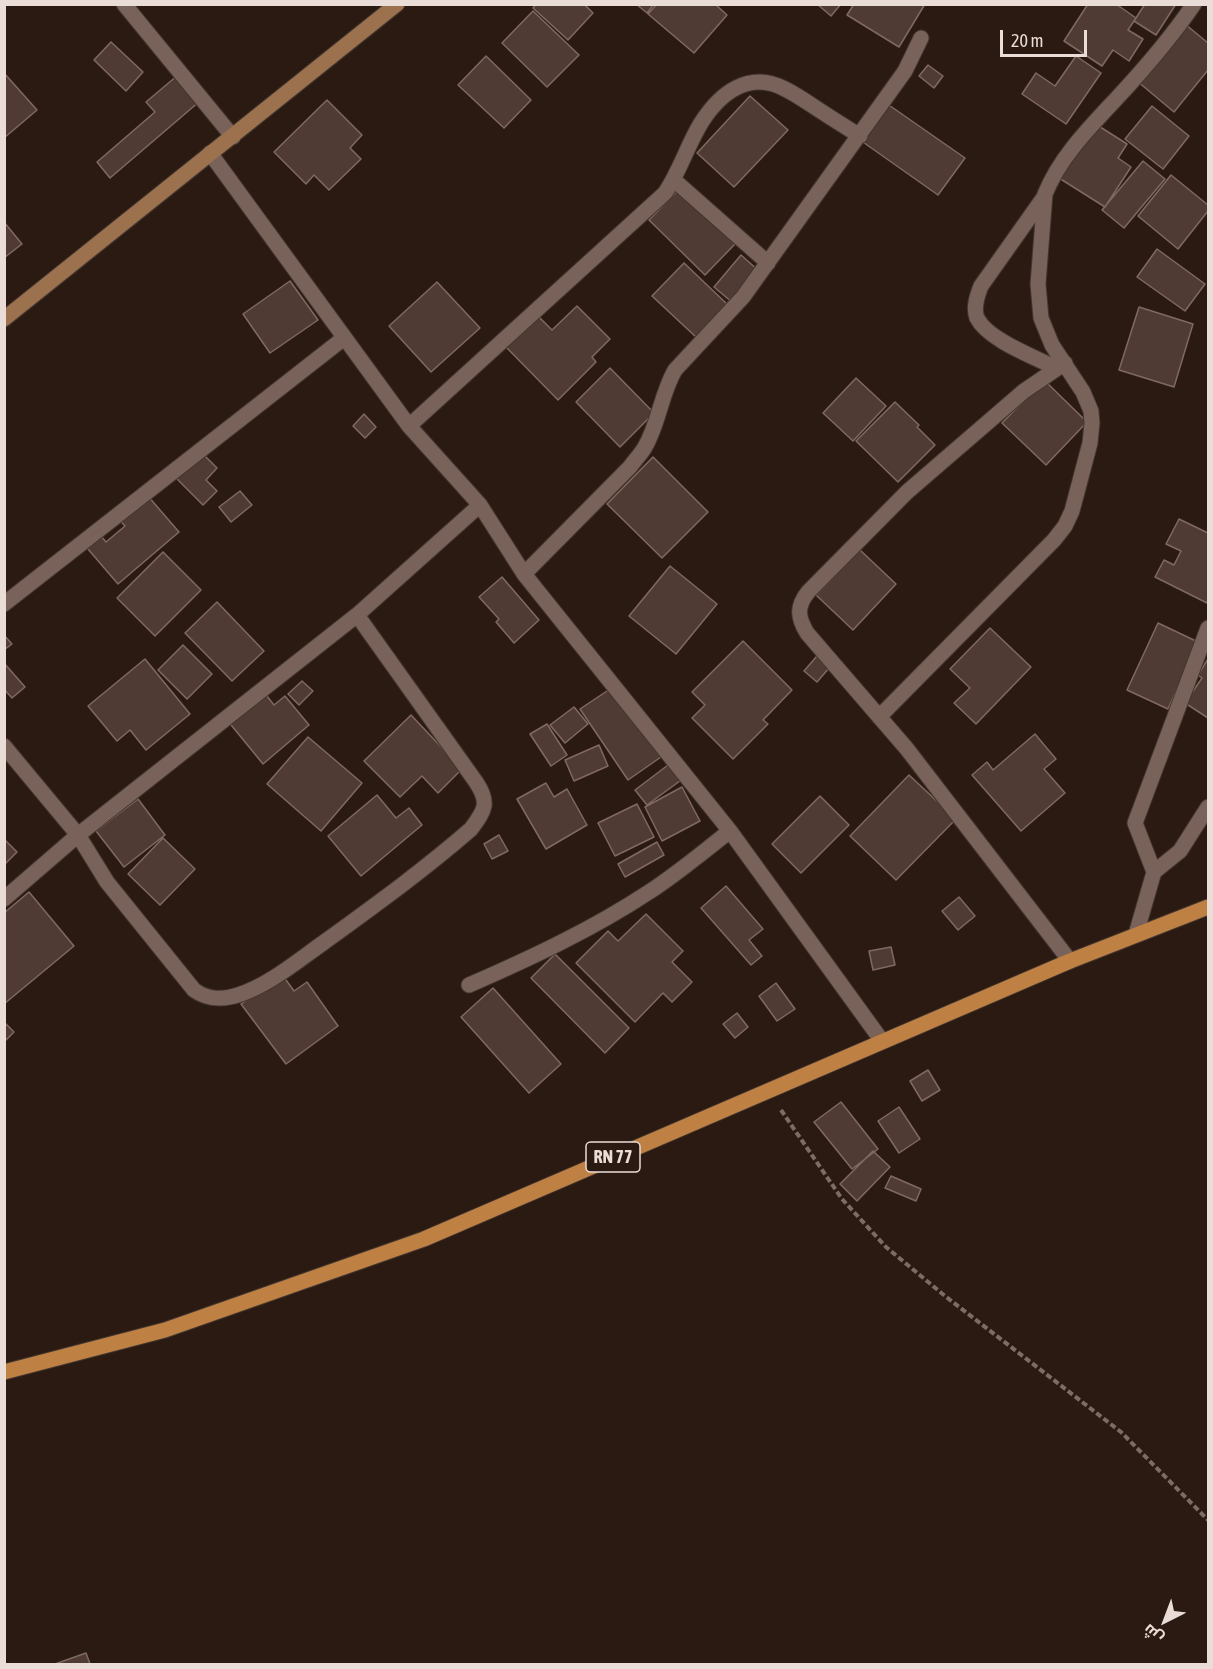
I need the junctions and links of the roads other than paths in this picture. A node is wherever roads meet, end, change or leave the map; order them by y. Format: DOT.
graph roads {
  1 [pos="124,4"];
  2 [pos="397,4"];
  3 [pos="1194,4"];
  4 [pos="921,38"];
  5 [pos="860,136"];
  6 [pos="232,137"];
  7 [pos="210,153"];
  8 [pos="674,180"];
  9 [pos="1045,194"];
  10 [pos="768,263"];
  11 [pos="4,319"];
  12 [pos="344,338"];
  13 [pos="1061,366"];
  14 [pos="409,426"];
  15 [pos="480,505"];
  16 [pos="524,574"];
  17 [pos="4,604"];
  18 [pos="357,615"];
  19 [pos="1209,628"];
  20 [pos="879,717"];
  21 [pos="4,746"];
  22 [pos="1209,807"];
  23 [pos="730,831"];
  24 [pos="78,835"];
  25 [pos="1154,872"];
  26 [pos="4,899"];
  27 [pos="1209,907"];
  28 [pos="1136,934"];
  29 [pos="1070,961"];
  30 [pos="469,985"];
  31 [pos="882,1041"];
  32 [pos="4,1372"];
  1 -- 6 [label="street"];
  2 -- 6 [label="main road"];
  3 -- 9 [label="street"];
  4 -- 5 [label="street"];
  5 -- 8 [label="street"];
  5 -- 10 [label="street"];
  6 -- 7 [label="main road"];
  7 -- 11 [label="main road"];
  7 -- 12 [label="street"];
  8 -- 10 [label="street"];
  8 -- 14 [label="street"];
  9 -- 13 [label="street"];
  9 -- 13 [label="street"];
  10 -- 16 [label="street"];
  12 -- 14 [label="street"];
  12 -- 17 [label="street"];
  13 -- 20 [label="street"];
  13 -- 20 [label="street"];
  14 -- 15 [label="street"];
  15 -- 16 [label="street"];
  15 -- 18 [label="street"];
  16 -- 23 [label="street"];
  18 -- 24 [label="street"];
  18 -- 24 [label="street"];
  19 -- 25 [label="street"];
  20 -- 29 [label="street"];
  21 -- 24 [label="street"];
  22 -- 25 [label="street"];
  23 -- 30 [label="street"];
  23 -- 31 [label="street"];
  24 -- 26 [label="street"];
  25 -- 28 [label="street"];
  27 -- 28 [label="main road, RN 77"];
  28 -- 29 [label="main road, RN 77"];
  29 -- 31 [label="main road, RN 77"];
  31 -- 32 [label="main road, RN 77"];
}
